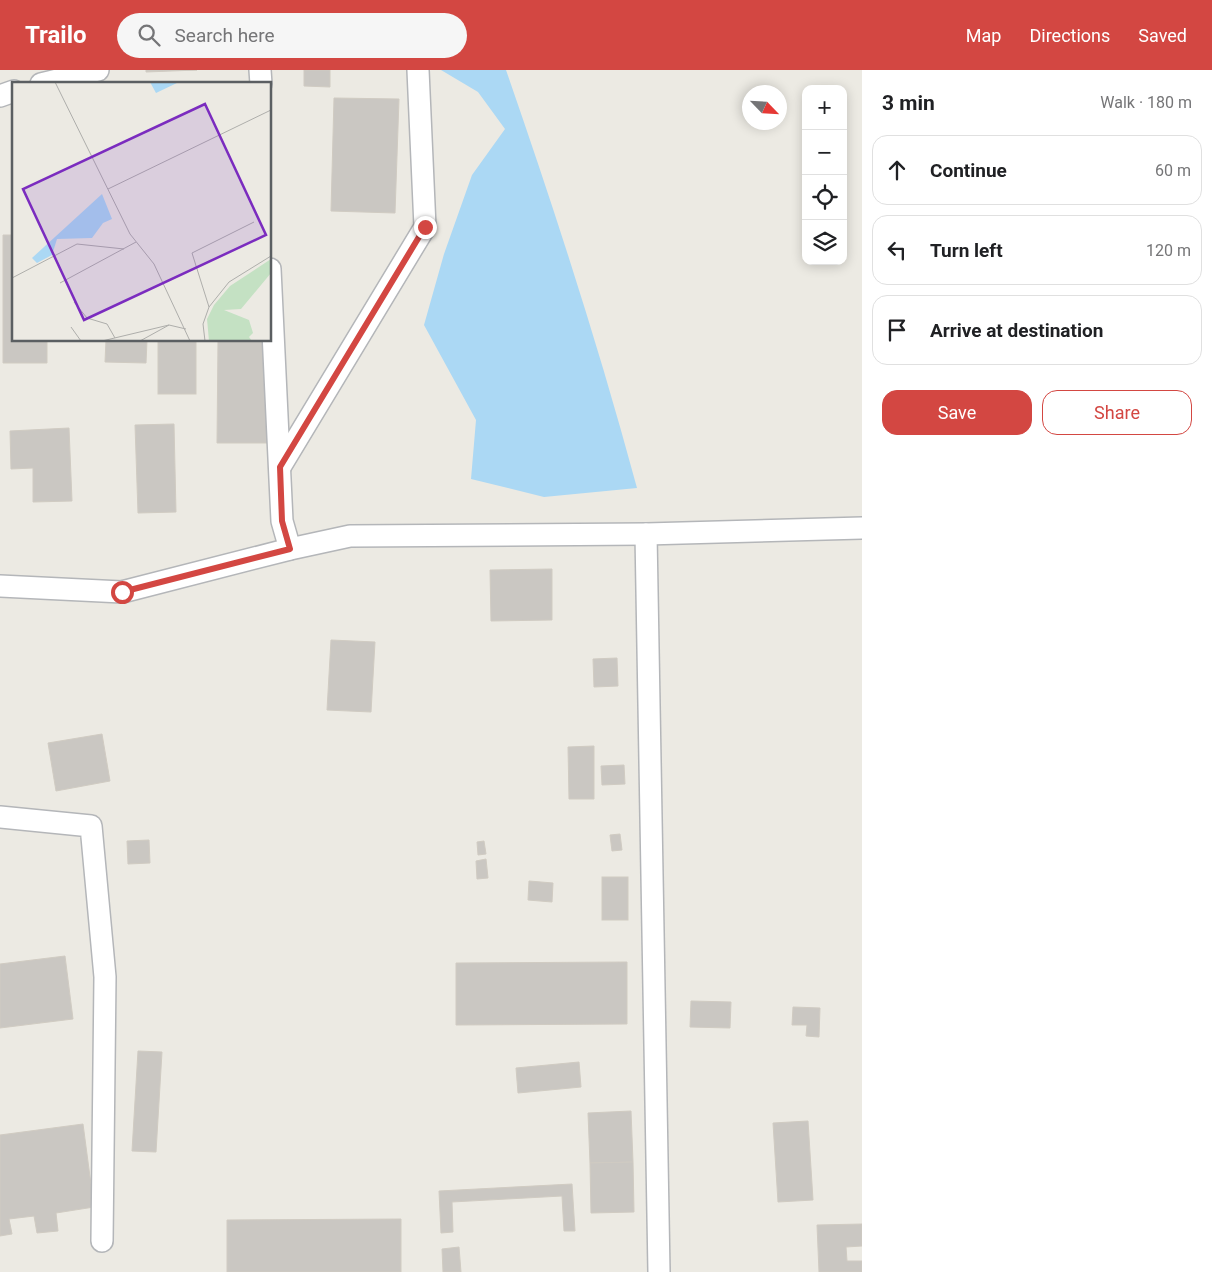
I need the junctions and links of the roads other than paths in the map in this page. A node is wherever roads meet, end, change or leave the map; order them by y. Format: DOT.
graph roads {
  1 [pos="98,70"];
  2 [pos="418,70"];
  3 [pos="49,82"];
  4 [pos="12,91"];
  5 [pos="0,96"];
  6 [pos="271,289"];
  7 [pos="280,467"];
  8 [pos="862,528"];
  9 [pos="646,534"];
  10 [pos="290,549"];
  11 [pos="0,586"];
  12 [pos="0,817"];
  13 [pos="102,1241"];
  14 [pos="659,1272"];
  1 -- 3 [label="street"];
  2 -- 7 [label="street"];
  4 -- 5 [label="street"];
  6 -- 7 [label="street"];
  7 -- 10 [label="street"];
  8 -- 9 [label="street"];
  9 -- 10 [label="street"];
  9 -- 14 [label="street"];
  10 -- 11 [label="street"];
  12 -- 13 [label="street"];
}
